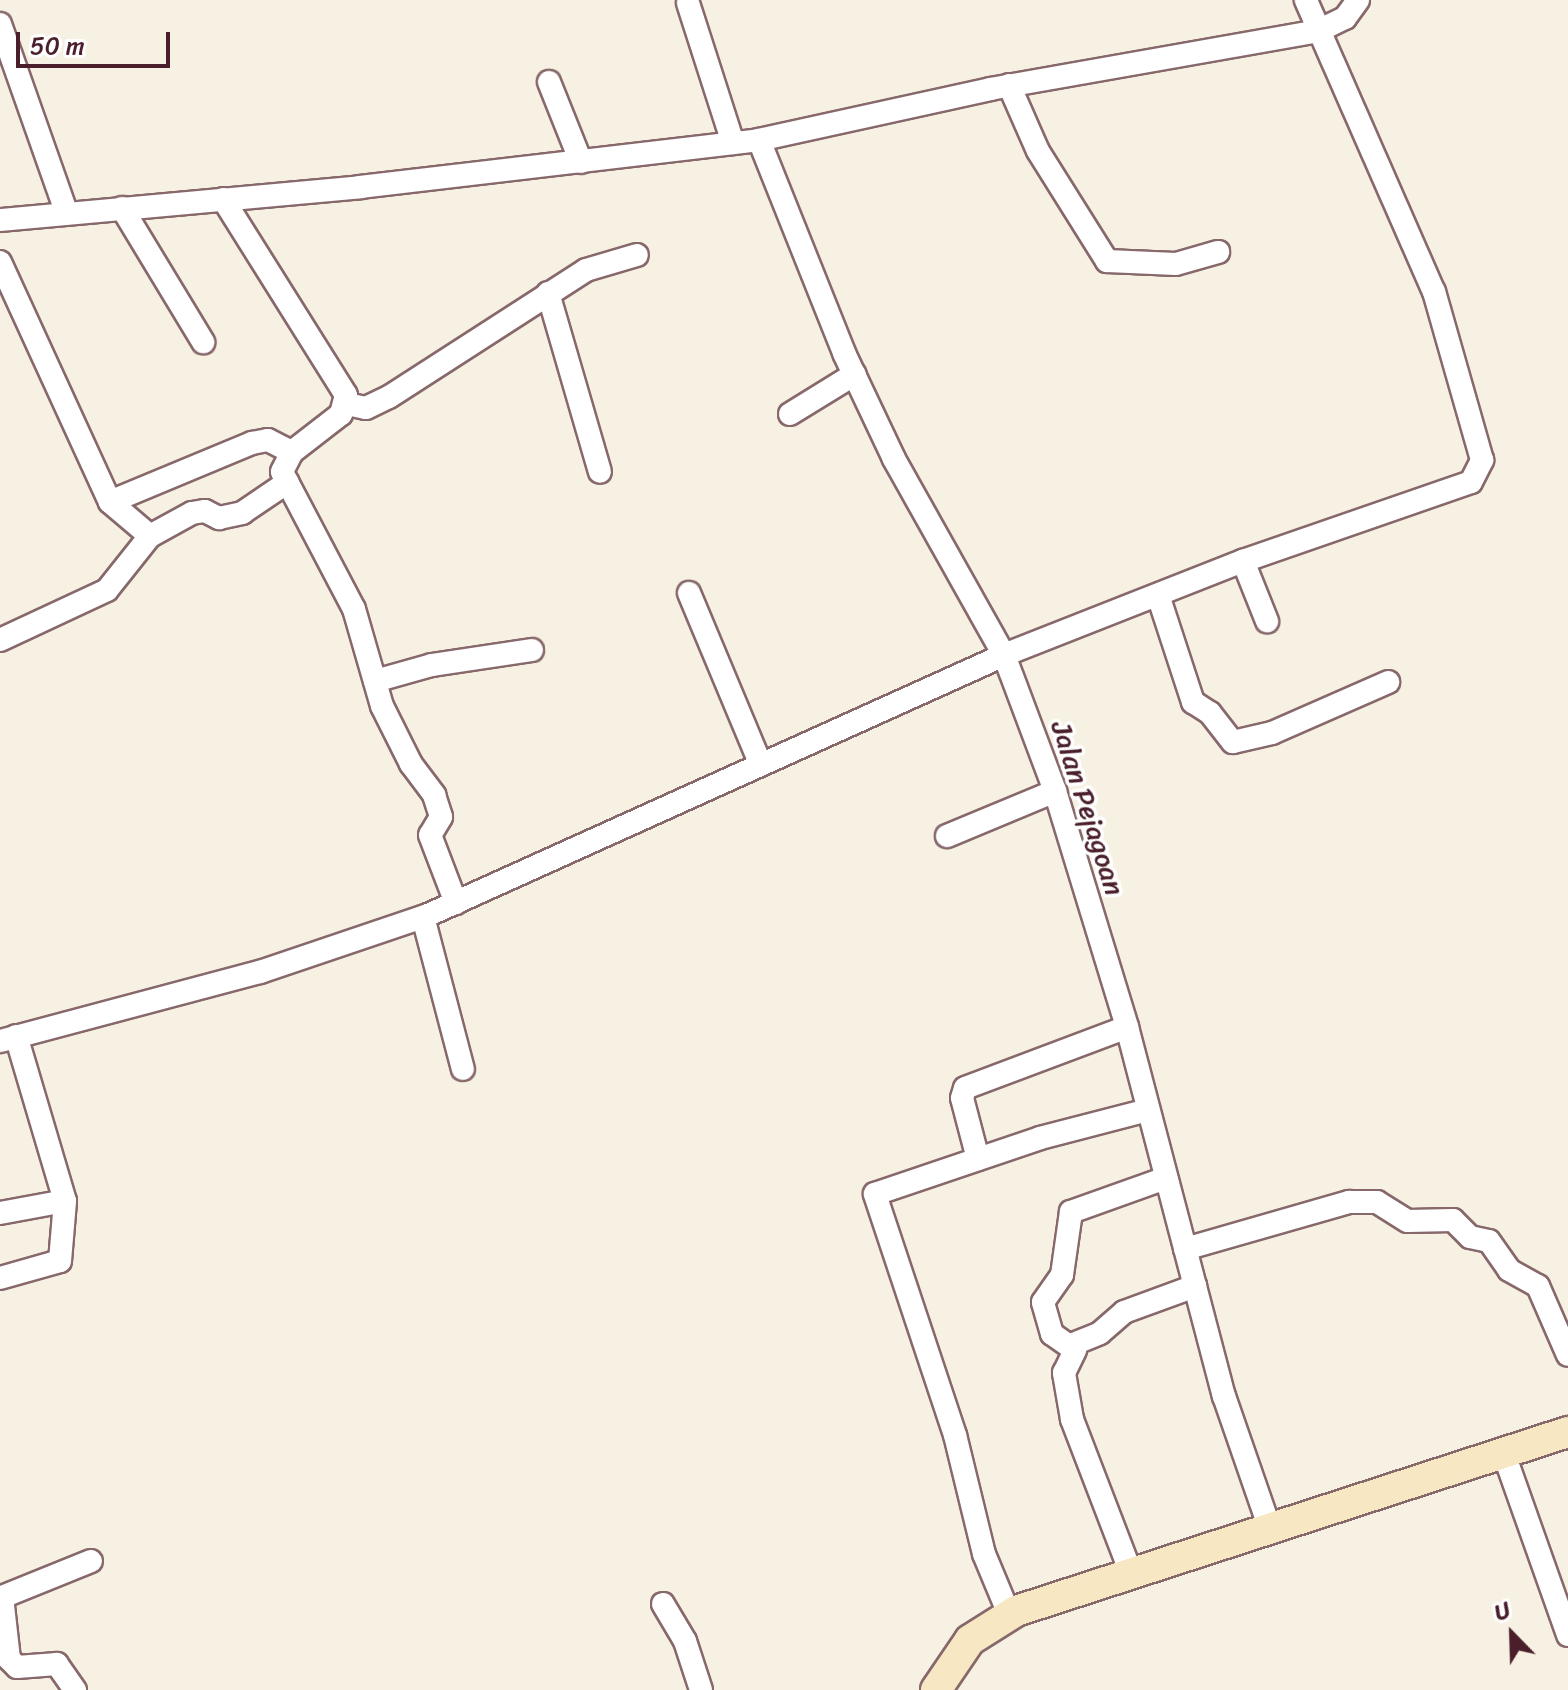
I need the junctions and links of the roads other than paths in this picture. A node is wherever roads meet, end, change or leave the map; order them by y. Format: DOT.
graph roads {
  1 [pos="1306,0"];
  2 [pos="1358,0"];
  3 [pos="688,3"];
  4 [pos="0,24"];
  5 [pos="1318,31"];
  6 [pos="549,82"];
  7 [pos="1009,85"];
  8 [pos="759,140"];
  9 [pos="733,143"];
  10 [pos="581,162"];
  11 [pos="223,199"];
  12 [pos="122,208"];
  13 [pos="67,214"];
  14 [pos="0,220"];
  15 [pos="1218,252"];
  16 [pos="637,255"];
  17 [pos="0,262"];
  18 [pos="548,293"];
  19 [pos="203,342"];
  20 [pos="855,374"];
  21 [pos="347,404"];
  22 [pos="790,414"];
  23 [pos="292,452"];
  24 [pos="600,472"];
  25 [pos="288,482"];
  26 [pos="110,502"];
  27 [pos="150,536"];
  28 [pos="1243,561"];
  29 [pos="689,593"];
  30 [pos="1158,595"];
  31 [pos="1267,621"];
  32 [pos="0,640"];
  33 [pos="532,650"];
  34 [pos="1004,655"];
  35 [pos="375,681"];
  36 [pos="1388,682"];
  37 [pos="761,765"];
  38 [pos="1055,791"];
  39 [pos="947,836"];
  40 [pos="456,903"];
  41 [pos="423,917"];
  42 [pos="1127,1027"];
  43 [pos="8,1038"];
  44 [pos="463,1069"];
  45 [pos="1148,1110"];
  46 [pos="978,1159"];
  47 [pos="1166,1178"];
  48 [pos="65,1201"];
  49 [pos="0,1213"];
  50 [pos="1185,1249"];
  51 [pos="0,1278"];
  52 [pos="1195,1286"];
  53 [pos="1071,1345"];
  54 [pos="1568,1355"];
  55 [pos="1568,1432"];
  56 [pos="1504,1454"];
  57 [pos="1270,1529"];
  58 [pos="91,1561"];
  59 [pos="1131,1573"];
  60 [pos="1,1591"];
  61 [pos="663,1604"];
  62 [pos="1009,1614"];
  63 [pos="1568,1635"];
  64 [pos="75,1690"];
  65 [pos="701,1690"];
  66 [pos="936,1690"];
  1 -- 5 [label="street"];
  2 -- 5 [label="street"];
  3 -- 9 [label="street"];
  4 -- 13 [label="street"];
  5 -- 7 [label="street"];
  5 -- 28 [label="street"];
  6 -- 10 [label="street"];
  7 -- 8 [label="street"];
  7 -- 15 [label="street"];
  8 -- 9 [label="street"];
  8 -- 20 [label="street, Jalan Pejagoan"];
  9 -- 10 [label="street"];
  10 -- 11 [label="street"];
  11 -- 12 [label="street"];
  11 -- 21 [label="street"];
  12 -- 13 [label="street"];
  12 -- 19 [label="street"];
  13 -- 14 [label="street"];
  16 -- 18 [label="street"];
  17 -- 26 [label="street"];
  18 -- 21 [label="street"];
  18 -- 24 [label="street"];
  20 -- 22 [label="street"];
  20 -- 34 [label="street, Jalan Pejagoan"];
  21 -- 23 [label="street"];
  23 -- 25 [label="street"];
  23 -- 26 [label="street"];
  25 -- 27 [label="street"];
  25 -- 35 [label="street"];
  26 -- 27 [label="street"];
  27 -- 32 [label="street"];
  28 -- 30 [label="street"];
  28 -- 31 [label="street"];
  29 -- 37 [label="street"];
  30 -- 34 [label="street"];
  30 -- 36 [label="street"];
  33 -- 35 [label="street"];
  34 -- 37 [label="street"];
  34 -- 38 [label="street, Jalan Pejagoan"];
  35 -- 40 [label="street"];
  37 -- 40 [label="street"];
  38 -- 39 [label="street"];
  38 -- 42 [label="street, Jalan Pejagoan"];
  40 -- 41 [label="street"];
  41 -- 43 [label="street"];
  41 -- 44 [label="street"];
  42 -- 45 [label="street, Jalan Pejagoan"];
  42 -- 46 [label="street"];
  43 -- 48 [label="street"];
  45 -- 46 [label="street"];
  45 -- 47 [label="street, Jalan Pejagoan"];
  46 -- 62 [label="street"];
  47 -- 50 [label="street, Jalan Pejagoan"];
  47 -- 53 [label="street"];
  48 -- 49 [label="street"];
  48 -- 51 [label="street"];
  50 -- 52 [label="street, Jalan Pejagoan"];
  50 -- 54 [label="street"];
  52 -- 53 [label="street"];
  52 -- 57 [label="street, Jalan Pejagoan"];
  53 -- 59 [label="street"];
  55 -- 56 [label="street"];
  56 -- 57 [label="street"];
  56 -- 63 [label="street"];
  57 -- 59 [label="street"];
  58 -- 60 [label="street"];
  59 -- 62 [label="street"];
  60 -- 64 [label="street"];
  61 -- 65 [label="street"];
  62 -- 66 [label="street"];
}
